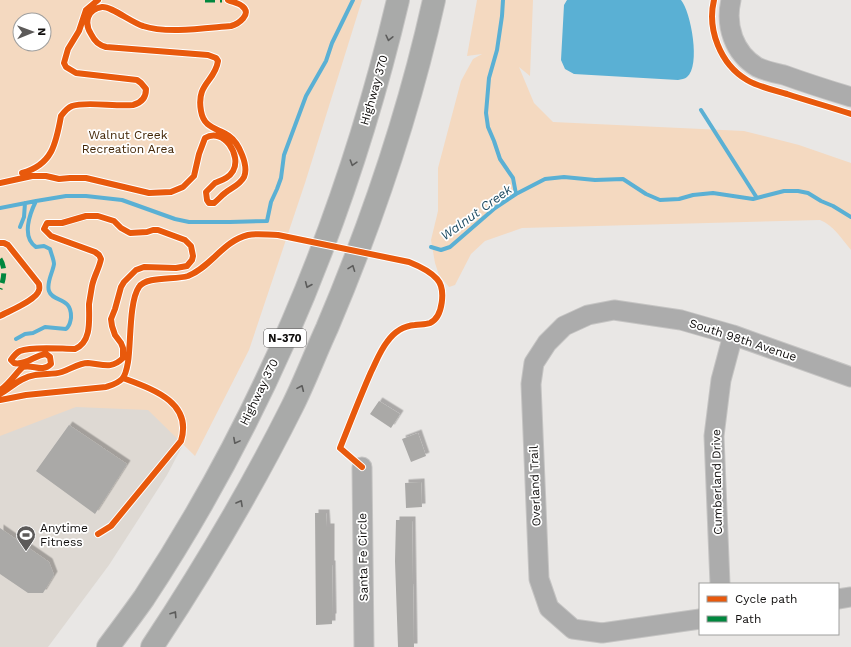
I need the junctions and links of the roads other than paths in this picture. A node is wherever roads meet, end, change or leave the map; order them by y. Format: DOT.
graph roads {
  1 [pos="398,0"];
  2 [pos="434,0"];
  3 [pos="732,0"];
  4 [pos="851,97"];
  5 [pos="733,335"];
  6 [pos="534,363"];
  7 [pos="851,376"];
  8 [pos="362,467"];
  9 [pos="720,583"];
  10 [pos="851,597"];
  11 [pos="143,598"];
  12 [pos="839,599"];
  13 [pos="699,619"];
  14 [pos="108,647"];
  15 [pos="120,647"];
  16 [pos="152,647"];
  17 [pos="364,647"];
  1 -- 11 [label="highway, Highway 370 / N-370, one-way"];
  16 -- 2 [label="highway, N-370, one-way"];
  3 -- 4 [label="street"];
  5 -- 6 [label="street, South 98th Avenue"];
  5 -- 7 [label="street, South 98th Avenue"];
  5 -- 9 [label="street, Cumberland Drive"];
  6 -- 13 [label="street, Overland Trail"];
  8 -- 17 [label="street, Santa Fe Circle"];
  10 -- 12 [label="street"];
  11 -- 14 [label="highway, Highway 370 / N-370"];
  11 -- 15 [label="highway"];
}
